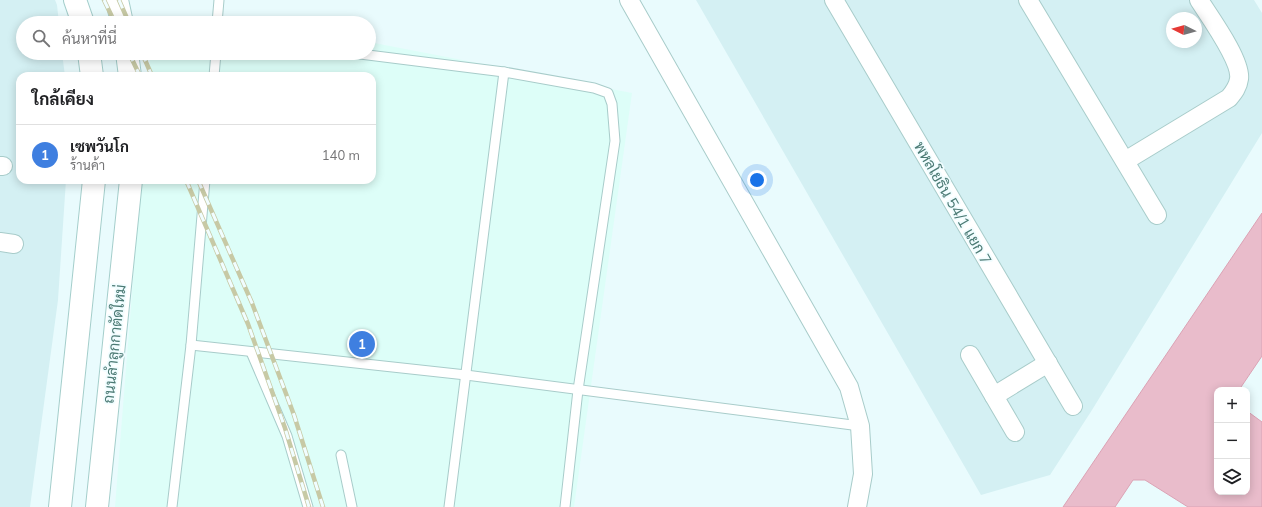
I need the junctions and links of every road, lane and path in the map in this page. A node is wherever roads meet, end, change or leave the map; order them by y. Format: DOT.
graph roads {
  1 [pos="75,0"];
  2 [pos="117,0"];
  3 [pos="218,0"];
  4 [pos="629,0"];
  5 [pos="834,0"];
  6 [pos="1028,0"];
  7 [pos="1199,0"];
  8 [pos="81,16"];
  9 [pos="120,16"];
  10 [pos="218,16"];
  11 [pos="376,56"];
  12 [pos="91,60"];
  13 [pos="128,60"];
  14 [pos="215,60"];
  15 [pos="92,72"];
  16 [pos="129,72"];
  17 [pos="214,72"];
  18 [pos="504,72"];
  19 [pos="1125,161"];
  20 [pos="94,184"];
  21 [pos="131,184"];
  22 [pos="205,184"];
  23 [pos="1157,214"];
  24 [pos="191,345"];
  25 [pos="251,352"];
  26 [pos="970,355"];
  27 [pos="1048,363"];
  28 [pos="466,375"];
  29 [pos="578,390"];
  30 [pos="994,396"];
  31 [pos="1073,406"];
  32 [pos="860,426"];
  33 [pos="1015,432"];
  34 [pos="341,455"];
  35 [pos="60,507"];
  36 [pos="96,507"];
  37 [pos="172,507"];
  38 [pos="308,507"];
  39 [pos="352,507"];
  40 [pos="449,507"];
  41 [pos="565,507"];
  42 [pos="858,507"];
  1 -- 8 [label="main road"];
  2 -- 9 [label="main road"];
  3 -- 10 [label="lane"];
  4 -- 32 [label="street"];
  5 -- 27 [label="street, พหลโยธิน 54/1 แยก 7"];
  6 -- 19 [label="street"];
  7 -- 19 [label="street"];
  11 -- 18 [label="lane"];
  12 -- 15 [label="main road"];
  13 -- 16 [label="main road"];
  14 -- 17 [label="lane"];
  18 -- 28 [label="lane"];
  18 -- 29 [label="lane"];
  19 -- 23 [label="street"];
  20 -- 35 [label="main road"];
  21 -- 36 [label="main road, ถนนลำลูกกาตัดใหม่"];
  22 -- 24 [label="lane"];
  24 -- 25 [label="lane"];
  24 -- 37 [label="lane"];
  25 -- 28 [label="lane"];
  25 -- 38 [label="lane"];
  26 -- 30 [label="street"];
  27 -- 30 [label="street"];
  27 -- 31 [label="street, พหลโยธิน 54/1 แยก 7"];
  28 -- 29 [label="lane"];
  28 -- 40 [label="lane"];
  29 -- 32 [label="lane"];
  29 -- 41 [label="lane"];
  30 -- 33 [label="street"];
  32 -- 42 [label="street"];
  34 -- 39 [label="lane"];
}
